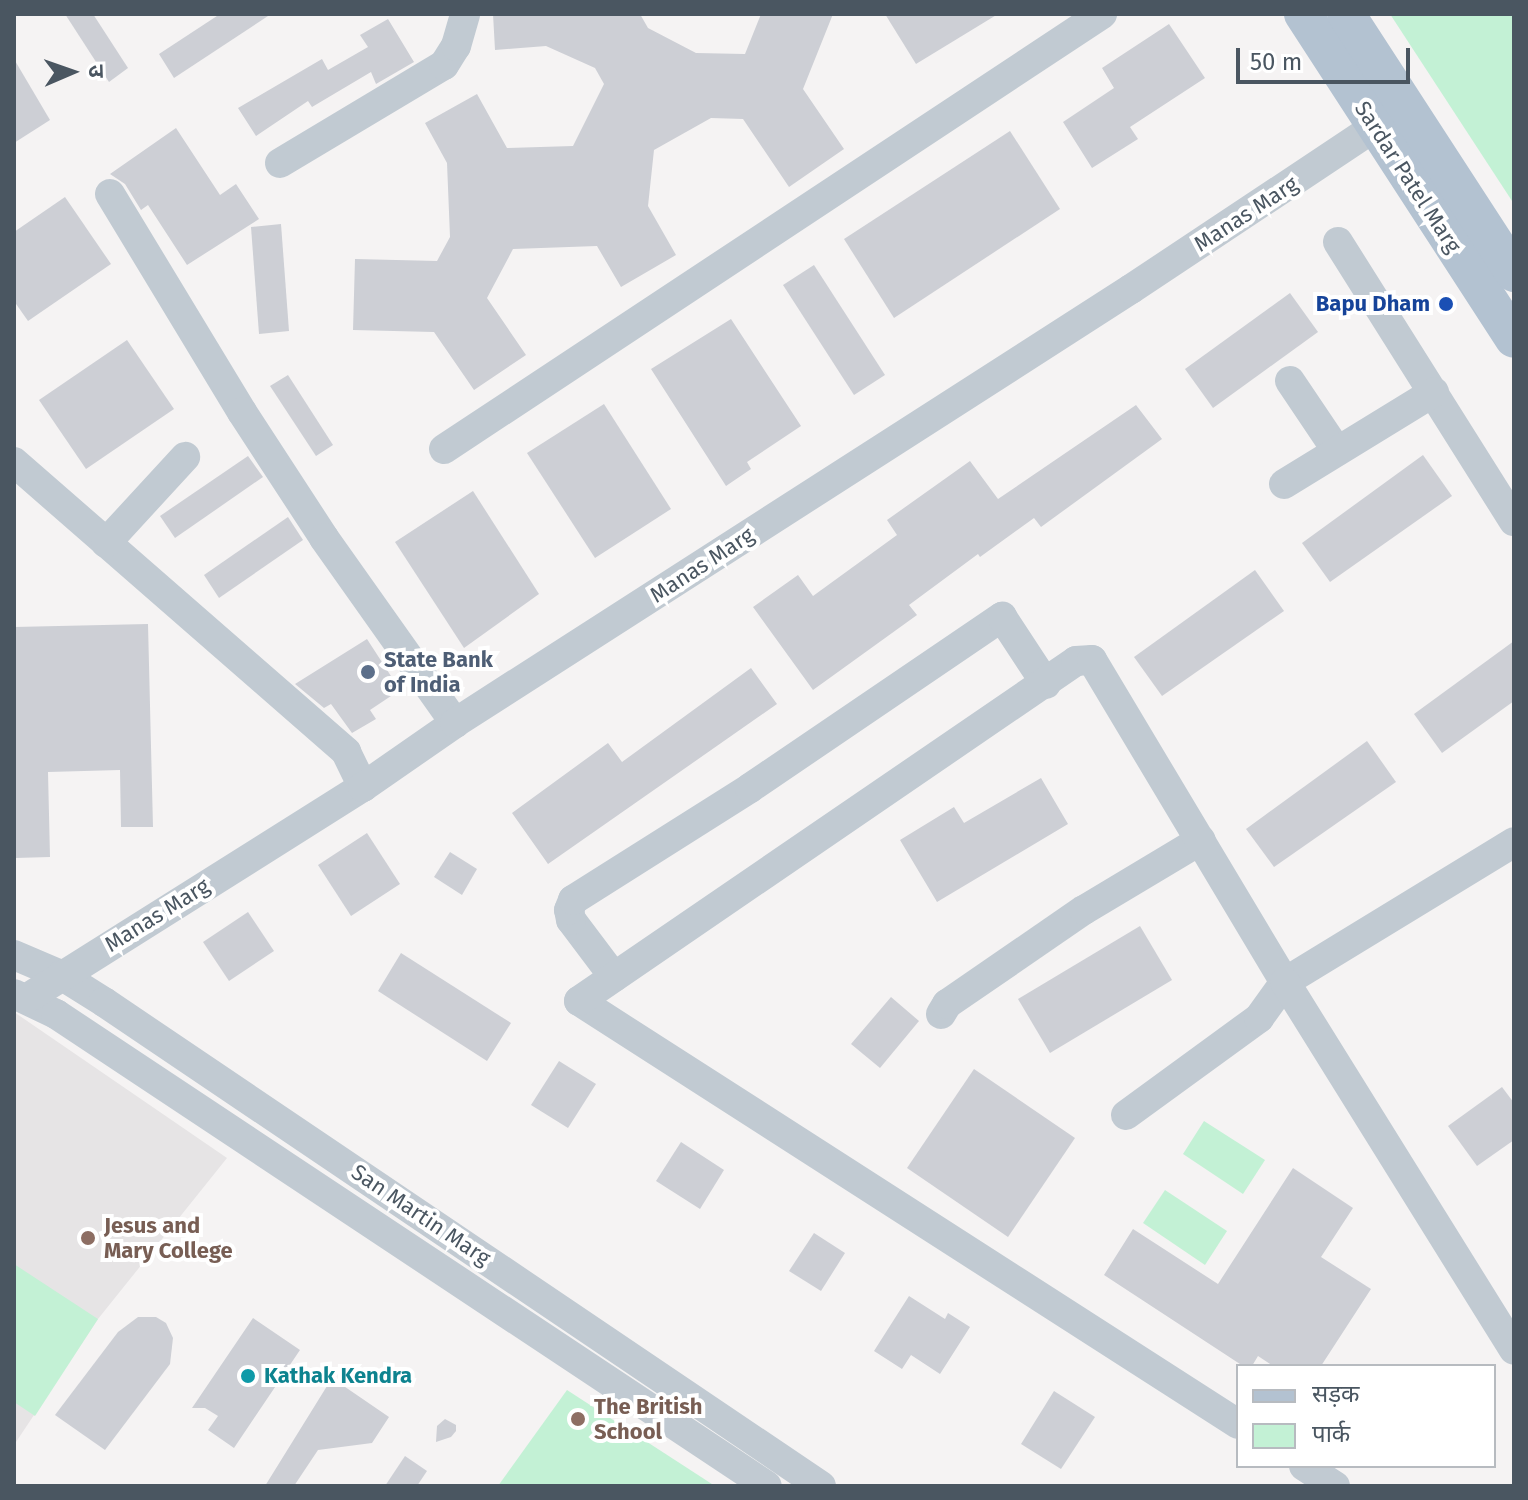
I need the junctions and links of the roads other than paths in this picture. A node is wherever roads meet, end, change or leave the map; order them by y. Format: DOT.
graph roads {
  1 [pos="465,14"];
  2 [pos="1303,14"];
  3 [pos="1346,14"];
  4 [pos="1087,18"];
  5 [pos="1375,127"];
  6 [pos="280,163"];
  7 [pos="110,194"];
  8 [pos="1338,242"];
  9 [pos="1514,273"];
  10 [pos="1514,339"];
  11 [pos="1290,381"];
  12 [pos="1434,392"];
  13 [pos="444,449"];
  14 [pos="1337,451"];
  15 [pos="185,457"];
  16 [pos="14,462"];
  17 [pos="1284,484"];
  18 [pos="1514,521"];
  19 [pos="106,543"];
  20 [pos="1046,684"];
  21 [pos="455,723"];
  22 [pos="363,787"];
  23 [pos="1201,840"];
  24 [pos="1514,842"];
  25 [pos="14,955"];
  26 [pos="61,975"];
  27 [pos="614,977"];
  28 [pos="1285,982"];
  29 [pos="20,996"];
  30 [pos="941,1014"];
  31 [pos="1126,1115"];
  32 [pos="1514,1350"];
  33 [pos="1236,1423"];
  34 [pos="1307,1468"];
  35 [pos="767,1486"];
  36 [pos="821,1486"];
  37 [pos="1335,1486"];
  1 -- 6 [label="street"];
  2 -- 5 [label="main road, Sardar Patel Marg"];
  3 -- 9 [label="main road, Sardar Patel Marg"];
  4 -- 13 [label="street"];
  5 -- 10 [label="main road, Sardar Patel Marg"];
  5 -- 21 [label="street, Manas Marg"];
  7 -- 21 [label="street"];
  8 -- 12 [label="street"];
  11 -- 14 [label="street"];
  12 -- 14 [label="street"];
  12 -- 18 [label="street"];
  14 -- 17 [label="street"];
  15 -- 19 [label="street"];
  16 -- 19 [label="street"];
  19 -- 22 [label="street"];
  20 -- 23 [label="street"];
  20 -- 27 [label="street"];
  20 -- 27 [label="street"];
  21 -- 22 [label="street, Manas Marg"];
  22 -- 26 [label="street, Manas Marg"];
  23 -- 28 [label="street"];
  23 -- 30 [label="street"];
  24 -- 28 [label="street"];
  25 -- 26 [label="street, San Martin Marg"];
  26 -- 29 [label="street, Manas Marg"];
  26 -- 36 [label="street, San Martin Marg"];
  27 -- 33 [label="street"];
  28 -- 31 [label="street"];
  28 -- 32 [label="street"];
  29 -- 35 [label="street, San Martin Marg"];
  34 -- 37 [label="street"];
}
